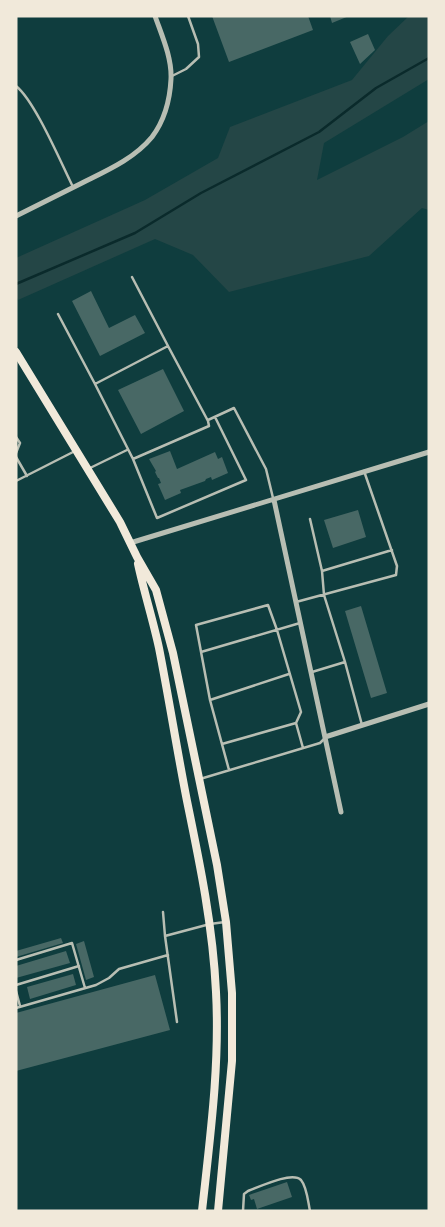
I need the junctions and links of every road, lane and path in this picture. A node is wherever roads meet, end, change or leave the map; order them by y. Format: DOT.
graph roads {
  1 [pos="156,16"];
  2 [pos="188,16"];
  3 [pos="171,77"];
  4 [pos="16,86"];
  5 [pos="73,187"];
  6 [pos="16,216"];
  7 [pos="132,277"];
  8 [pos="58,314"];
  9 [pos="168,346"];
  10 [pos="16,352"];
  11 [pos="95,384"];
  12 [pos="215,417"];
  13 [pos="208,420"];
  14 [pos="16,437"];
  15 [pos="128,449"];
  16 [pos="77,450"];
  17 [pos="429,452"];
  18 [pos="16,454"];
  19 [pos="16,458"];
  20 [pos="133,460"];
  21 [pos="88,469"];
  22 [pos="364,471"];
  23 [pos="27,476"];
  24 [pos="16,481"];
  25 [pos="274,500"];
  26 [pos="310,519"];
  27 [pos="130,543"];
  28 [pos="392,550"];
  29 [pos="137,557"];
  30 [pos="322,571"];
  31 [pos="324,595"];
  32 [pos="296,602"];
  33 [pos="301,623"];
  34 [pos="277,630"];
  35 [pos="201,652"];
  36 [pos="345,662"];
  37 [pos="312,672"];
  38 [pos="290,674"];
  39 [pos="210,700"];
  40 [pos="429,704"];
  41 [pos="296,723"];
  42 [pos="362,725"];
  43 [pos="325,737"];
  44 [pos="222,744"];
  45 [pos="303,748"];
  46 [pos="229,770"];
  47 [pos="199,779"];
  48 [pos="341,812"];
  49 [pos="163,912"];
  50 [pos="226,922"];
  51 [pos="210,924"];
  52 [pos="165,936"];
  53 [pos="168,955"];
  54 [pos="16,960"];
  55 [pos="79,966"];
  56 [pos="16,984"];
  57 [pos="85,988"];
  58 [pos="16,991"];
  59 [pos="20,1006"];
  60 [pos="16,1008"];
  61 [pos="177,1022"];
  62 [pos="202,1211"];
  63 [pos="218,1211"];
  64 [pos="243,1211"];
  65 [pos="310,1211"];
  1 -- 3 [label="street"];
  2 -- 3 [label="lane"];
  3 -- 5 [label="street"];
  4 -- 5 [label="lane"];
  5 -- 6 [label="street"];
  7 -- 9 [label="lane"];
  8 -- 11 [label="lane"];
  9 -- 11 [label="lane"];
  9 -- 13 [label="lane"];
  10 -- 16 [label="main road"];
  11 -- 15 [label="lane"];
  12 -- 13 [label="lane"];
  12 -- 20 [label="lane"];
  12 -- 25 [label="lane"];
  13 -- 20 [label="lane"];
  14 -- 18 [label="lane"];
  15 -- 20 [label="lane"];
  15 -- 21 [label="lane"];
  16 -- 21 [label="main road"];
  16 -- 23 [label="lane"];
  17 -- 22 [label="street"];
  19 -- 23 [label="lane"];
  21 -- 27 [label="main road"];
  22 -- 25 [label="street"];
  22 -- 28 [label="lane"];
  23 -- 24 [label="lane"];
  25 -- 27 [label="street"];
  25 -- 32 [label="street"];
  26 -- 30 [label="lane"];
  27 -- 29 [label="main road"];
  28 -- 30 [label="lane"];
  28 -- 31 [label="lane"];
  29 -- 47 [label="main road"];
  29 -- 51 [label="main road"];
  30 -- 31 [label="lane"];
  31 -- 32 [label="lane"];
  31 -- 36 [label="lane"];
  32 -- 33 [label="street"];
  33 -- 34 [label="lane"];
  33 -- 37 [label="street"];
  34 -- 35 [label="lane"];
  34 -- 35 [label="lane"];
  34 -- 38 [label="lane"];
  35 -- 39 [label="lane"];
  36 -- 37 [label="lane"];
  36 -- 42 [label="lane"];
  37 -- 43 [label="street"];
  38 -- 39 [label="lane"];
  38 -- 41 [label="lane"];
  39 -- 44 [label="lane"];
  40 -- 42 [label="street"];
  41 -- 44 [label="lane"];
  41 -- 45 [label="lane"];
  42 -- 43 [label="street"];
  43 -- 45 [label="lane"];
  43 -- 48 [label="street"];
  44 -- 46 [label="lane"];
  45 -- 46 [label="lane"];
  46 -- 47 [label="lane"];
  47 -- 50 [label="main road"];
  49 -- 52 [label="lane"];
  50 -- 51 [label="lane"];
  50 -- 63 [label="main road"];
  51 -- 52 [label="lane"];
  51 -- 62 [label="main road"];
  52 -- 53 [label="lane"];
  53 -- 57 [label="lane"];
  53 -- 61 [label="lane"];
  54 -- 55 [label="lane"];
  55 -- 56 [label="lane"];
  55 -- 57 [label="lane"];
  57 -- 59 [label="lane"];
  58 -- 59 [label="lane"];
  59 -- 60 [label="lane"];
  64 -- 65 [label="lane"];
}
